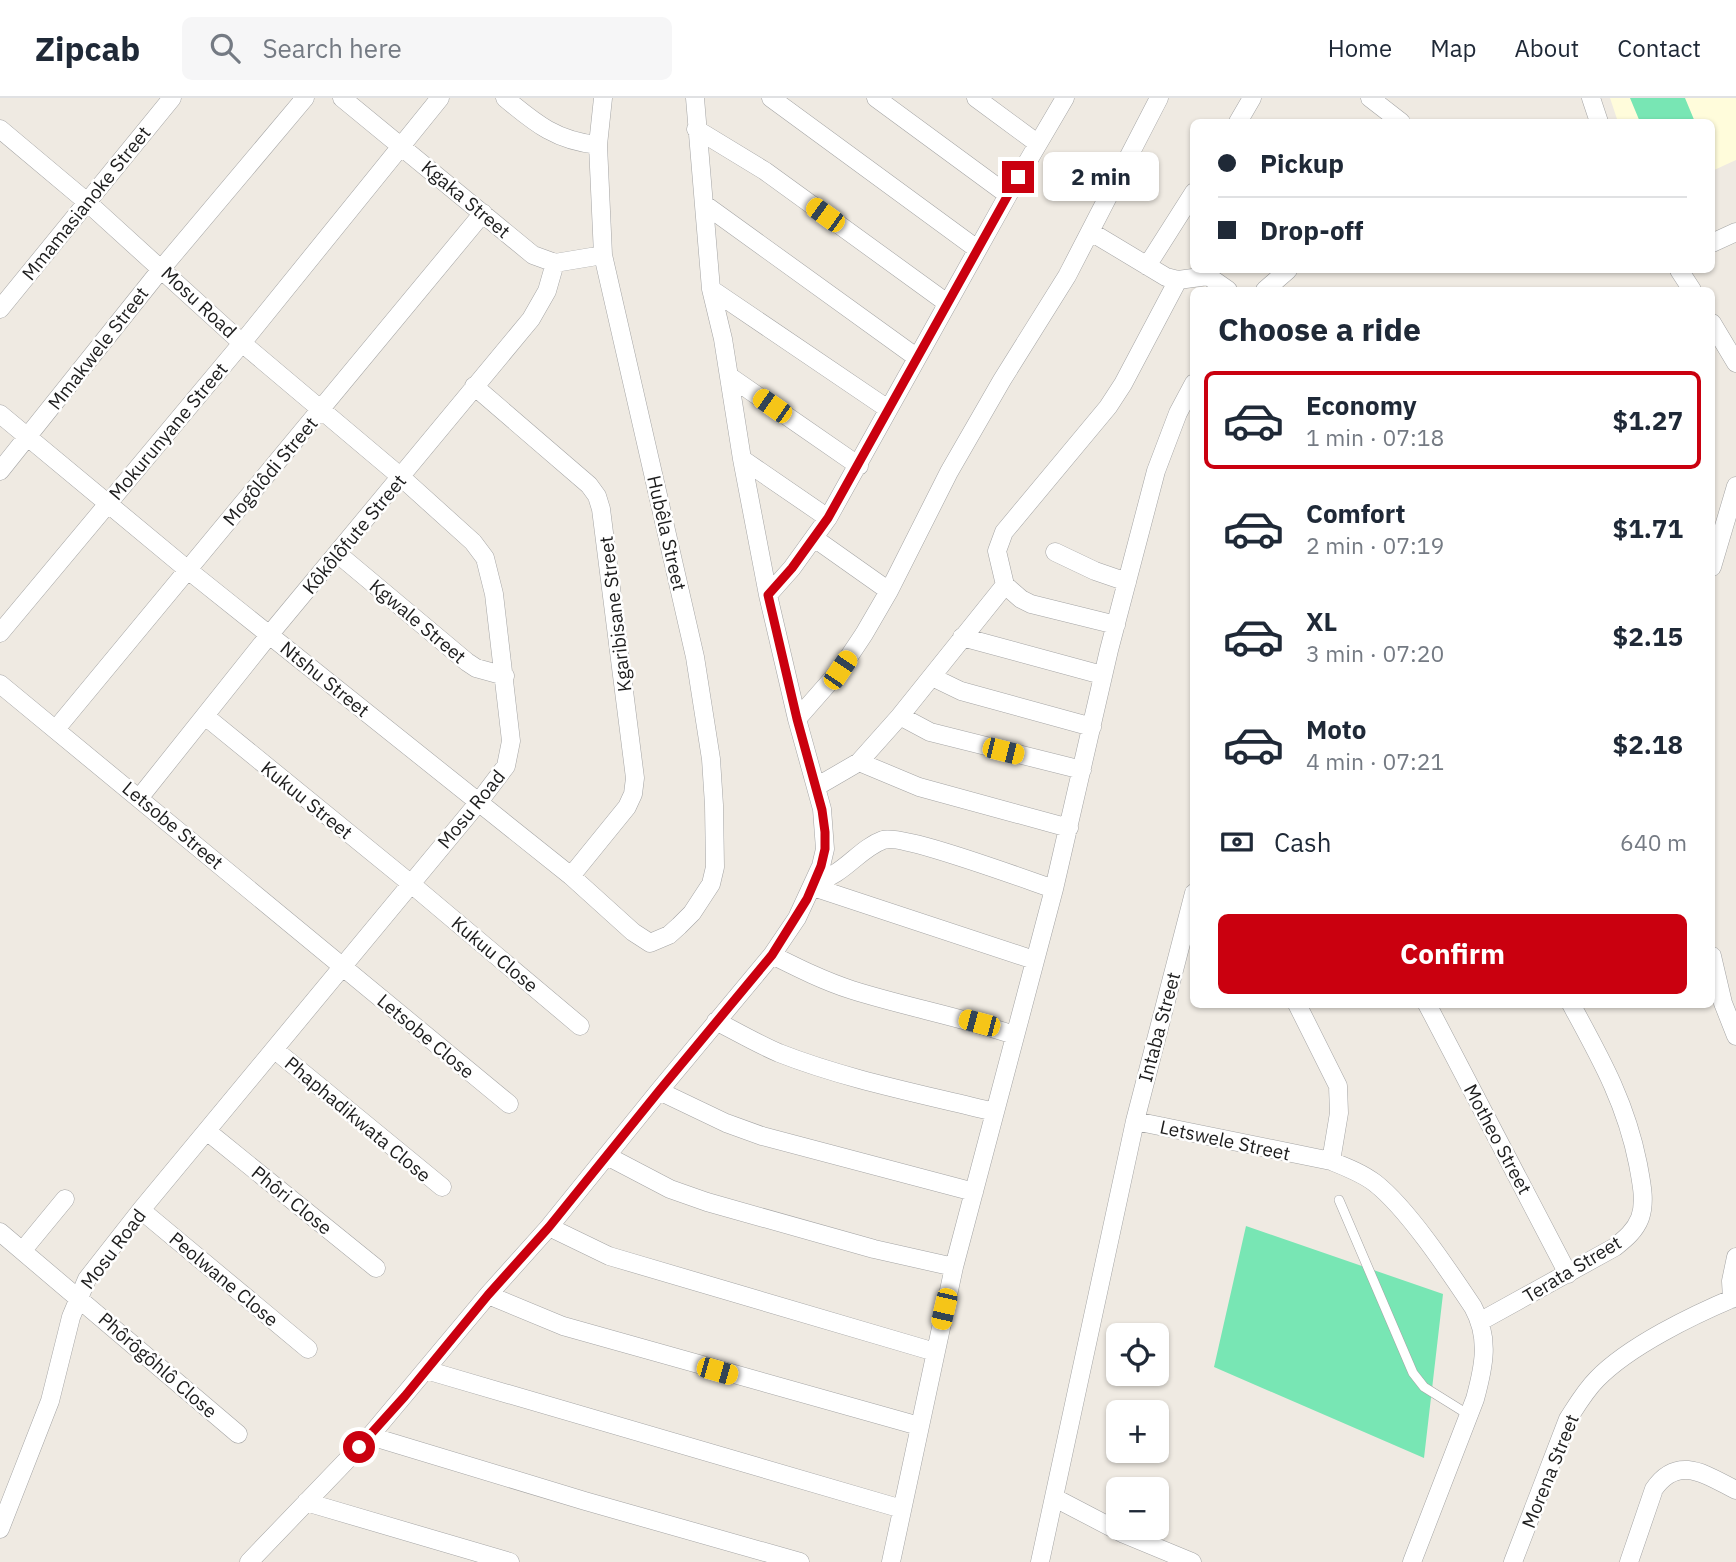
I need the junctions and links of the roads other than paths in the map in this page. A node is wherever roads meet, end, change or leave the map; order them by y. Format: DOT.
graph roads {
  1 [pos="172,98"];
  2 [pos="305,98"];
  3 [pos="342,98"];
  4 [pos="440,98"];
  5 [pos="505,98"];
  6 [pos="603,98"];
  7 [pos="695,98"];
  8 [pos="771,98"];
  9 [pos="876,98"];
  10 [pos="976,98"];
  11 [pos="1065,98"];
  12 [pos="1159,98"];
  13 [pos="1252,98"];
  14 [pos="1370,98"];
  15 [pos="1591,98"];
  16 [pos="1240,119"];
  17 [pos="1397,119"];
  18 [pos="1598,119"];
  19 [pos="0,129"];
  20 [pos="696,129"];
  21 [pos="1037,143"];
  22 [pos="402,145"];
  23 [pos="598,145"];
  24 [pos="1008,195"];
  25 [pos="1190,198"];
  26 [pos="87,202"];
  27 [pos="704,204"];
  28 [pos="483,213"];
  29 [pos="1091,232"];
  30 [pos="1736,232"];
  31 [pos="1715,242"];
  32 [pos="977,249"];
  33 [pos="603,255"];
  34 [pos="555,263"];
  35 [pos="1147,267"];
  36 [pos="162,268"];
  37 [pos="1285,273"];
  38 [pos="1178,280"];
  39 [pos="1224,287"];
  40 [pos="1268,287"];
  41 [pos="711,289"];
  42 [pos="947,303"];
  43 [pos="0,309"];
  44 [pos="1715,328"];
  45 [pos="243,343"];
  46 [pos="916,357"];
  47 [pos="1736,363"];
  48 [pos="729,376"];
  49 [pos="474,386"];
  50 [pos="1190,391"];
  51 [pos="888,409"];
  52 [pos="321,410"];
  53 [pos="0,414"];
  54 [pos="28,437"];
  55 [pos="742,460"];
  56 [pos="859,466"];
  57 [pos="0,471"];
  58 [pos="401,477"];
  59 [pos="1736,486"];
  60 [pos="107,502"];
  61 [pos="828,518"];
  62 [pos="814,538"];
  63 [pos="1055,552"];
  64 [pos="338,554"];
  65 [pos="1715,556"];
  66 [pos="188,570"];
  67 [pos="1127,582"];
  68 [pos="1005,585"];
  69 [pos="888,592"];
  70 [pos="768,595"];
  71 [pos="1116,625"];
  72 [pos="0,633"];
  73 [pos="270,634"];
  74 [pos="962,637"];
  75 [pos="1102,675"];
  76 [pos="505,676"];
  77 [pos="932,677"];
  78 [pos="0,684"];
  79 [pos="205,716"];
  80 [pos="900,716"];
  81 [pos="797,719"];
  82 [pos="1091,727"];
  83 [pos="56,729"];
  84 [pos="859,762"];
  85 [pos="1082,770"];
  86 [pos="816,787"];
  87 [pos="140,797"];
  88 [pos="478,803"];
  89 [pos="1069,828"];
  90 [pos="571,876"];
  91 [pos="410,883"];
  92 [pos="813,885"];
  93 [pos="1054,889"];
  94 [pos="1190,918"];
  95 [pos="650,943"];
  96 [pos="772,955"];
  97 [pos="1034,960"];
  98 [pos="344,967"];
  99 [pos="1715,969"];
  100 [pos="1299,1008"];
  101 [pos="1429,1008"];
  102 [pos="1573,1008"];
  103 [pos="716,1021"];
  104 [pos="580,1026"];
  105 [pos="1014,1035"];
  106 [pos="1736,1036"];
  107 [pos="275,1050"];
  108 [pos="659,1091"];
  109 [pos="509,1104"];
  110 [pos="994,1112"];
  111 [pos="1135,1121"];
  112 [pos="208,1132"];
  113 [pos="607,1156"];
  114 [pos="1331,1161"];
  115 [pos="442,1187"];
  116 [pos="974,1192"];
  117 [pos="65,1199"];
  118 [pos="1339,1200"];
  119 [pos="141,1210"];
  120 [pos="549,1227"];
  121 [pos="0,1232"];
  122 [pos="23,1250"];
  123 [pos="1736,1257"];
  124 [pos="954,1267"];
  125 [pos="376,1268"];
  126 [pos="1568,1274"];
  127 [pos="488,1295"];
  128 [pos="78,1296"];
  129 [pos="1734,1298"];
  130 [pos="1481,1321"];
  131 [pos="307,1349"];
  132 [pos="935,1352"];
  133 [pos="426,1370"];
  134 [pos="1469,1415"];
  135 [pos="919,1426"];
  136 [pos="238,1434"];
  137 [pos="370,1436"];
  138 [pos="1736,1490"];
  139 [pos="1055,1498"];
  140 [pos="306,1502"];
  141 [pos="902,1509"];
  142 [pos="0,1529"];
  143 [pos="1182,1560"];
  144 [pos="248,1562"];
  145 [pos="510,1562"];
  146 [pos="800,1562"];
  147 [pos="891,1562"];
  148 [pos="1040,1562"];
  149 [pos="1412,1562"];
  150 [pos="1514,1562"];
  151 [pos="1629,1562"];
  1 -- 26 [label="street, Mmamasianoke Street"];
  2 -- 36 [label="street, Mmakwele Street"];
  3 -- 22 [label="street, Kgaka Street"];
  4 -- 22 [label="street, Mokurunyane Street"];
  5 -- 23 [label="street"];
  6 -- 23 [label="street, Hubêla Street"];
  7 -- 20 [label="street"];
  8 -- 32 [label="street"];
  9 -- 24 [label="street"];
  10 -- 21 [label="street"];
  11 -- 21 [label="street"];
  12 -- 29 [label="street"];
  13 -- 16 [label="street"];
  14 -- 17 [label="street"];
  15 -- 18 [label="street"];
  19 -- 26 [label="street, Mosu Road"];
  20 -- 27 [label="street"];
  20 -- 42 [label="street"];
  21 -- 24 [label="street"];
  22 -- 28 [label="street, Kgaka Street"];
  22 -- 45 [label="street, Mokurunyane Street"];
  23 -- 33 [label="street, Hubêla Street"];
  24 -- 32 [label="street"];
  25 -- 35 [label="street"];
  26 -- 36 [label="street, Mosu Road"];
  26 -- 43 [label="street, Mmamasianoke Street"];
  27 -- 41 [label="street"];
  27 -- 46 [label="street"];
  28 -- 34 [label="street, Kgaka Street"];
  28 -- 52 [label="street, Mogôlôdi Street"];
  29 -- 35 [label="street"];
  29 -- 69 [label="street"];
  30 -- 31 [label="street"];
  32 -- 42 [label="street"];
  33 -- 34 [label="street"];
  33 -- 95 [label="street, Hubêla Street"];
  34 -- 49 [label="street, Kôkôlôfute Street"];
  35 -- 38 [label="street"];
  36 -- 45 [label="street, Mosu Road"];
  36 -- 54 [label="street, Mmakwele Street"];
  37 -- 40 [label="street"];
  38 -- 39 [label="street"];
  38 -- 68 [label="street"];
  41 -- 48 [label="street"];
  41 -- 51 [label="street"];
  42 -- 46 [label="street"];
  44 -- 47 [label="street"];
  45 -- 52 [label="street, Mosu Road"];
  45 -- 60 [label="street, Mokurunyane Street"];
  46 -- 51 [label="street"];
  48 -- 55 [label="street"];
  48 -- 56 [label="street"];
  49 -- 58 [label="street, Kôkôlôfute Street"];
  49 -- 90 [label="street, Kgaribisane Street"];
  50 -- 67 [label="street"];
  51 -- 56 [label="street"];
  52 -- 58 [label="street, Mosu Road"];
  52 -- 66 [label="street, Mogôlôdi Street"];
  53 -- 54 [label="street, Ntshu Street"];
  54 -- 57 [label="street, Mmakwele Street"];
  54 -- 60 [label="street, Ntshu Street"];
  55 -- 61 [label="street"];
  55 -- 70 [label="street"];
  56 -- 61 [label="street"];
  58 -- 64 [label="street, Kôkôlôfute Street"];
  58 -- 76 [label="street, Mosu Road"];
  59 -- 65 [label="street"];
  60 -- 66 [label="street, Ntshu Street"];
  60 -- 72 [label="street, Mokurunyane Street"];
  61 -- 62 [label="street"];
  62 -- 69 [label="street"];
  62 -- 70 [label="street"];
  63 -- 67 [label="street"];
  64 -- 73 [label="street, Kôkôlôfute Street"];
  64 -- 76 [label="street, Kgwale Street"];
  66 -- 73 [label="street, Ntshu Street"];
  66 -- 83 [label="street, Mogôlôdi Street"];
  67 -- 71 [label="street"];
  68 -- 71 [label="street"];
  68 -- 74 [label="street"];
  69 -- 81 [label="street"];
  70 -- 81 [label="street"];
  71 -- 75 [label="street"];
  73 -- 79 [label="street, Kôkôlôfute Street"];
  73 -- 88 [label="street, Ntshu Street"];
  74 -- 75 [label="street"];
  74 -- 77 [label="street"];
  75 -- 82 [label="street"];
  76 -- 88 [label="street, Mosu Road"];
  77 -- 80 [label="street"];
  77 -- 82 [label="street"];
  78 -- 83 [label="street, Letsobe Street"];
  79 -- 87 [label="street, Kôkôlôfute Street"];
  79 -- 91 [label="street, Kukuu Street"];
  80 -- 84 [label="street"];
  80 -- 85 [label="street"];
  81 -- 86 [label="street"];
  82 -- 85 [label="street"];
  83 -- 87 [label="street, Letsobe Street"];
  84 -- 86 [label="street"];
  84 -- 89 [label="street"];
  85 -- 89 [label="street"];
  86 -- 92 [label="street"];
  87 -- 98 [label="street, Letsobe Street"];
  88 -- 90 [label="street, Ntshu Street"];
  88 -- 91 [label="street, Mosu Road"];
  89 -- 93 [label="street"];
  90 -- 95 [label="street, Ntshu Street"];
  91 -- 98 [label="street, Mosu Road"];
  91 -- 104 [label="street, Kukuu Close"];
  92 -- 93 [label="street"];
  92 -- 96 [label="street"];
  92 -- 97 [label="street"];
  93 -- 97 [label="street"];
  94 -- 111 [label="street, Intaba Street"];
  96 -- 103 [label="street"];
  96 -- 105 [label="street"];
  97 -- 105 [label="street"];
  98 -- 107 [label="street, Mosu Road"];
  98 -- 109 [label="street, Letsobe Close"];
  99 -- 106 [label="street"];
  100 -- 114 [label="street"];
  101 -- 126 [label="street, Motheo Street"];
  102 -- 126 [label="street, Terata Street"];
  103 -- 108 [label="street"];
  103 -- 110 [label="street"];
  105 -- 110 [label="street"];
  107 -- 112 [label="street, Mosu Road"];
  107 -- 115 [label="street, Phaphadikwata Close"];
  108 -- 113 [label="street"];
  108 -- 116 [label="street"];
  110 -- 116 [label="street"];
  111 -- 114 [label="street, Letswele Street"];
  111 -- 139 [label="street, Letswele Street"];
  112 -- 119 [label="street, Mosu Road"];
  112 -- 125 [label="street, Phôri Close"];
  113 -- 120 [label="street"];
  113 -- 124 [label="street"];
  114 -- 130 [label="street, Letswele Street"];
  116 -- 124 [label="street"];
  117 -- 122 [label="street"];
  118 -- 134 [label="lane"];
  119 -- 128 [label="street, Mosu Road"];
  119 -- 131 [label="street, Peolwane Close"];
  120 -- 127 [label="street"];
  120 -- 132 [label="street"];
  121 -- 122 [label="street, Phôrôgôhlô Close"];
  122 -- 128 [label="street, Phôrôgôhlô Close"];
  123 -- 129 [label="street"];
  124 -- 132 [label="street"];
  126 -- 130 [label="street, Terata Street"];
  127 -- 133 [label="street"];
  127 -- 135 [label="street"];
  128 -- 136 [label="street, Phôrôgôhlô Close"];
  128 -- 142 [label="street, Mosu Road"];
  129 -- 150 [label="street, Morena Street"];
  130 -- 134 [label="street, Letswele Street"];
  132 -- 135 [label="street"];
  133 -- 137 [label="street"];
  133 -- 141 [label="street"];
  134 -- 149 [label="street, Letswele Street"];
  135 -- 141 [label="street"];
  137 -- 140 [label="street"];
  137 -- 146 [label="street"];
  138 -- 151 [label="street"];
  139 -- 143 [label="street"];
  139 -- 148 [label="street, Letswele Street"];
  140 -- 144 [label="street"];
  140 -- 145 [label="street"];
  141 -- 147 [label="street"];
}
